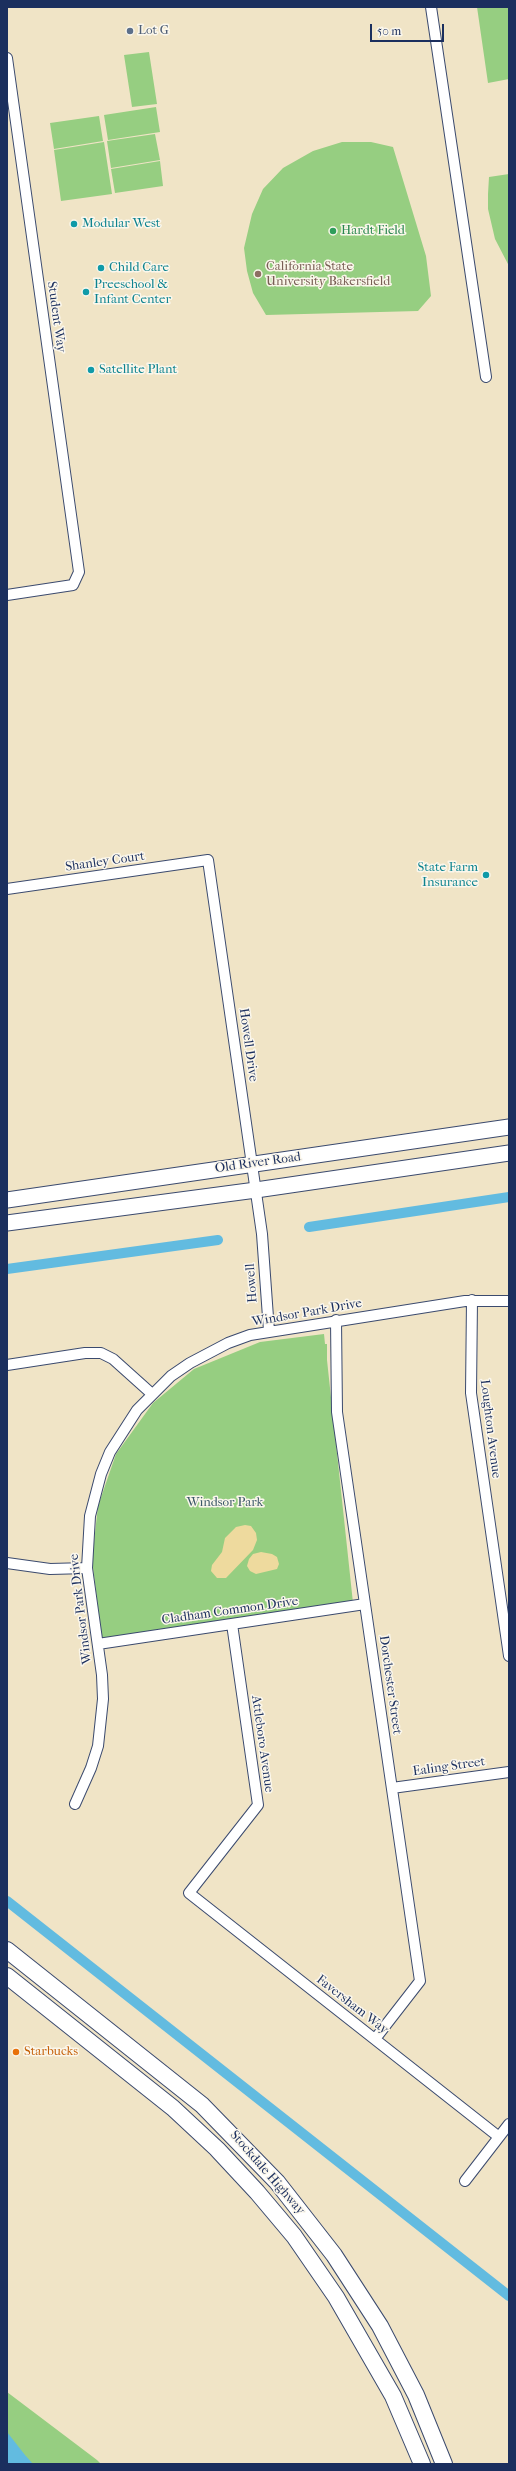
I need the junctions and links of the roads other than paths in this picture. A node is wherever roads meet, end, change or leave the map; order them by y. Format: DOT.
graph roads {
  1 [pos="432,7"];
  2 [pos="7,58"];
  3 [pos="486,377"];
  4 [pos="7,595"];
  5 [pos="208,860"];
  6 [pos="7,889"];
  7 [pos="509,1127"];
  8 [pos="509,1153"];
  9 [pos="252,1164"];
  10 [pos="256,1190"];
  11 [pos="7,1200"];
  12 [pos="7,1223"];
  13 [pos="262,1234"];
  14 [pos="472,1300"];
  15 [pos="509,1301"];
  16 [pos="336,1320"];
  17 [pos="269,1331"];
  18 [pos="7,1365"];
  19 [pos="152,1394"];
  20 [pos="7,1563"];
  21 [pos="88,1568"];
  22 [pos="365,1604"];
  23 [pos="232,1624"];
  24 [pos="98,1644"];
  25 [pos="509,1656"];
  26 [pos="509,1772"];
  27 [pos="392,1788"];
  28 [pos="75,1804"];
  29 [pos="189,1893"];
  30 [pos="7,1950"];
  31 [pos="7,1976"];
  32 [pos="29,1993"];
  33 [pos="375,2039"];
  34 [pos="128,2045"];
  35 [pos="509,2124"];
  36 [pos="499,2137"];
  37 [pos="465,2181"];
  38 [pos="376,2364"];
  39 [pos="422,2464"];
  40 [pos="443,2464"];
  1 -- 3 [label="street"];
  2 -- 4 [label="street, Student Way"];
  5 -- 6 [label="street, Shanley Court"];
  5 -- 9 [label="street, Howell Drive"];
  7 -- 9 [label="main road, Old River Road"];
  8 -- 10 [label="main road, Old River Road"];
  9 -- 10 [label="street, Howell Drive"];
  9 -- 11 [label="main road, Old River Road"];
  10 -- 12 [label="main road, Old River Road"];
  10 -- 13 [label="street, Howell Drive"];
  13 -- 17 [label="street, Howell"];
  14 -- 15 [label="street, Windsor Park Drive"];
  14 -- 16 [label="street, Windsor Park Drive"];
  14 -- 25 [label="street, Loughton Avenue"];
  16 -- 17 [label="street, Windsor Park Drive"];
  16 -- 22 [label="street, Dorchester Street"];
  17 -- 19 [label="street, Windsor Park Drive"];
  18 -- 19 [label="street"];
  19 -- 21 [label="street, Windsor Park Drive"];
  20 -- 21 [label="street"];
  21 -- 24 [label="street, Windsor Park Drive"];
  22 -- 23 [label="street, Cladham Common Drive"];
  22 -- 27 [label="street, Dorchester Street"];
  23 -- 24 [label="street, Cladham Common Drive"];
  23 -- 29 [label="street, Attleboro Avenue"];
  24 -- 28 [label="street, Windsor Park Drive"];
  26 -- 27 [label="street, Ealing Street"];
  27 -- 33 [label="street, Dorchester Street"];
  29 -- 33 [label="street, Faversham Way"];
  30 -- 34 [label="main road, Stockdale Highway"];
  31 -- 32 [label="main road, Stockdale Highway"];
  32 -- 34 [label="main road"];
  32 -- 38 [label="main road, Stockdale Highway"];
  33 -- 36 [label="street, Faversham Way"];
  34 -- 40 [label="main road, Stockdale Highway"];
  35 -- 36 [label="street"];
  36 -- 37 [label="street"];
  38 -- 39 [label="main road, Stockdale Highway"];
  38 -- 40 [label="main road"];
}
